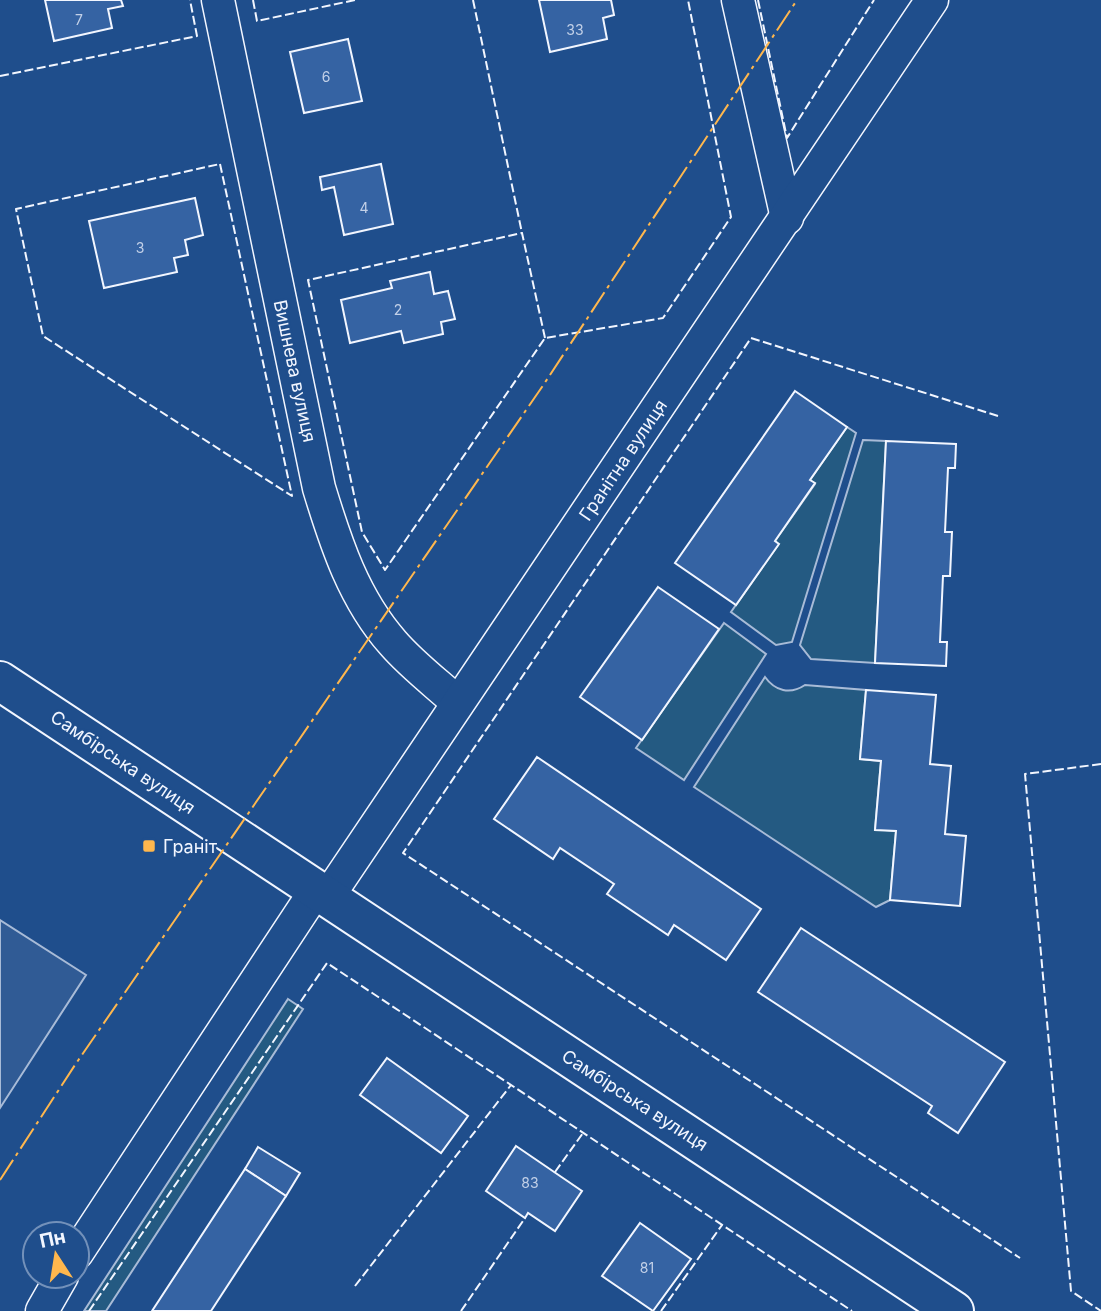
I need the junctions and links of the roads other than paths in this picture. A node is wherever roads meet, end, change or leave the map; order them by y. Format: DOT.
graph roads {
  1 [pos="218,0"];
  2 [pos="738,0"];
  3 [pos="932,0"];
  4 [pos="787,218"];
  5 [pos="0,681"];
  6 [pos="457,702"];
  7 [pos="321,894"];
  8 [pos="91,1232"];
  9 [pos="54,1290"];
  10 [pos="42,1311"];
  11 [pos="954,1311"];
  1 -- 6 [label="street, Вишнева вулиця"];
  2 -- 4 [label="street"];
  3 -- 4 [label="street, Гранітна вулиця"];
  4 -- 6 [label="street, Гранітна вулиця"];
  5 -- 7 [label="main road, Самбірська вулиця"];
  6 -- 7 [label="street, Гранітна вулиця"];
  7 -- 8 [label="street"];
  7 -- 11 [label="main road, Самбірська вулиця"];
  9 -- 10 [label="street"];
}
